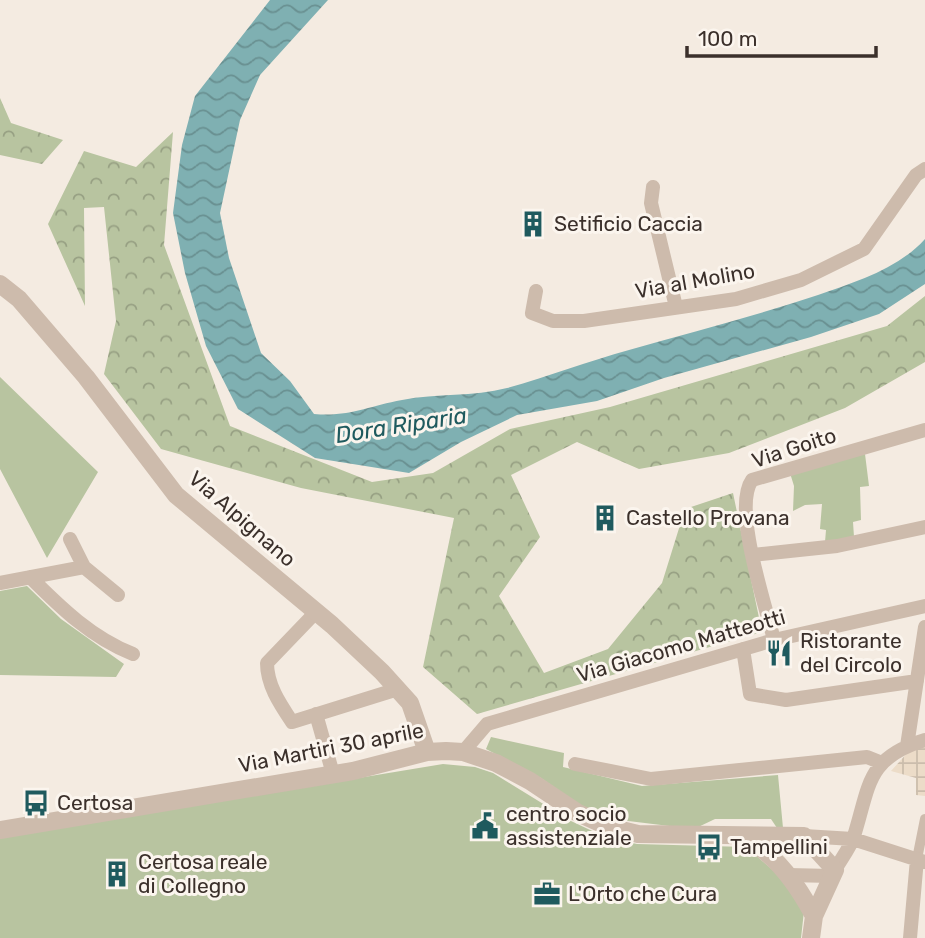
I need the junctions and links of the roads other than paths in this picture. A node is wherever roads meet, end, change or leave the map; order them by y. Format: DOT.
graph roads {
  1 [pos="925,169"];
  2 [pos="653,187"];
  3 [pos="0,284"];
  4 [pos="536,291"];
  5 [pos="676,307"];
  6 [pos="925,430"];
  7 [pos="925,527"];
  8 [pos="70,539"];
  9 [pos="753,555"];
  10 [pos="84,567"];
  11 [pos="30,577"];
  12 [pos="0,583"];
  13 [pos="118,595"];
  14 [pos="925,606"];
  15 [pos="316,612"];
  16 [pos="925,627"];
  17 [pos="774,640"];
  18 [pos="743,649"];
  19 [pos="133,654"];
  20 [pos="920,676"];
  21 [pos="398,689"];
  22 [pos="316,714"];
  23 [pos="925,740"];
  24 [pos="907,746"];
  25 [pos="427,752"];
  26 [pos="463,752"];
  27 [pos="882,763"];
  28 [pos="575,764"];
  29 [pos="333,774"];
  30 [pos="925,819"];
  31 [pos="0,830"];
  32 [pos="737,836"];
  33 [pos="804,836"];
  34 [pos="853,839"];
  35 [pos="921,861"];
  36 [pos="833,873"];
  37 [pos="788,875"];
  38 [pos="814,916"];
  39 [pos="811,938"];
  40 [pos="910,938"];
  1 -- 5 [label="street, Via al Molino"];
  2 -- 5 [label="street"];
  3 -- 15 [label="street, Via Alpignano"];
  4 -- 5 [label="street, Via al Molino"];
  6 -- 9 [label="street, Via Goito"];
  7 -- 9 [label="street"];
  8 -- 10 [label="street"];
  9 -- 17 [label="street, Via Goito"];
  10 -- 11 [label="street"];
  10 -- 13 [label="street"];
  11 -- 12 [label="street"];
  11 -- 19 [label="street"];
  14 -- 17 [label="street, Via Giacomo Matteotti"];
  15 -- 21 [label="street, Via Alpignano"];
  15 -- 22 [label="street"];
  16 -- 20 [label="street"];
  17 -- 18 [label="street, Via Giacomo Matteotti"];
  18 -- 20 [label="street"];
  18 -- 26 [label="street, Via Giacomo Matteotti"];
  20 -- 24 [label="street"];
  21 -- 22 [label="street"];
  21 -- 25 [label="street, Via Alpignano"];
  22 -- 29 [label="street"];
  23 -- 24 [label="street"];
  24 -- 27 [label="street"];
  25 -- 26 [label="street, Via Martiri 30 aprile"];
  25 -- 29 [label="street, Via Martiri 30 aprile"];
  26 -- 32 [label="street, Via Martiri 30 aprile"];
  27 -- 28 [label="street"];
  27 -- 34 [label="street"];
  29 -- 31 [label="street, Via Martiri 30 aprile"];
  30 -- 35 [label="street"];
  32 -- 33 [label="street, Via Martiri 30 aprile"];
  32 -- 37 [label="street, Via Martiri 30 aprile"];
  33 -- 34 [label="street, Via Martiri 30 aprile"];
  33 -- 36 [label="street"];
  34 -- 35 [label="street, Via Martiri 30 aprile"];
  34 -- 36 [label="street"];
  35 -- 40 [label="street"];
  36 -- 37 [label="street"];
  36 -- 38 [label="street"];
  37 -- 38 [label="street, Via Martiri 30 aprile"];
  38 -- 39 [label="street"];
}
